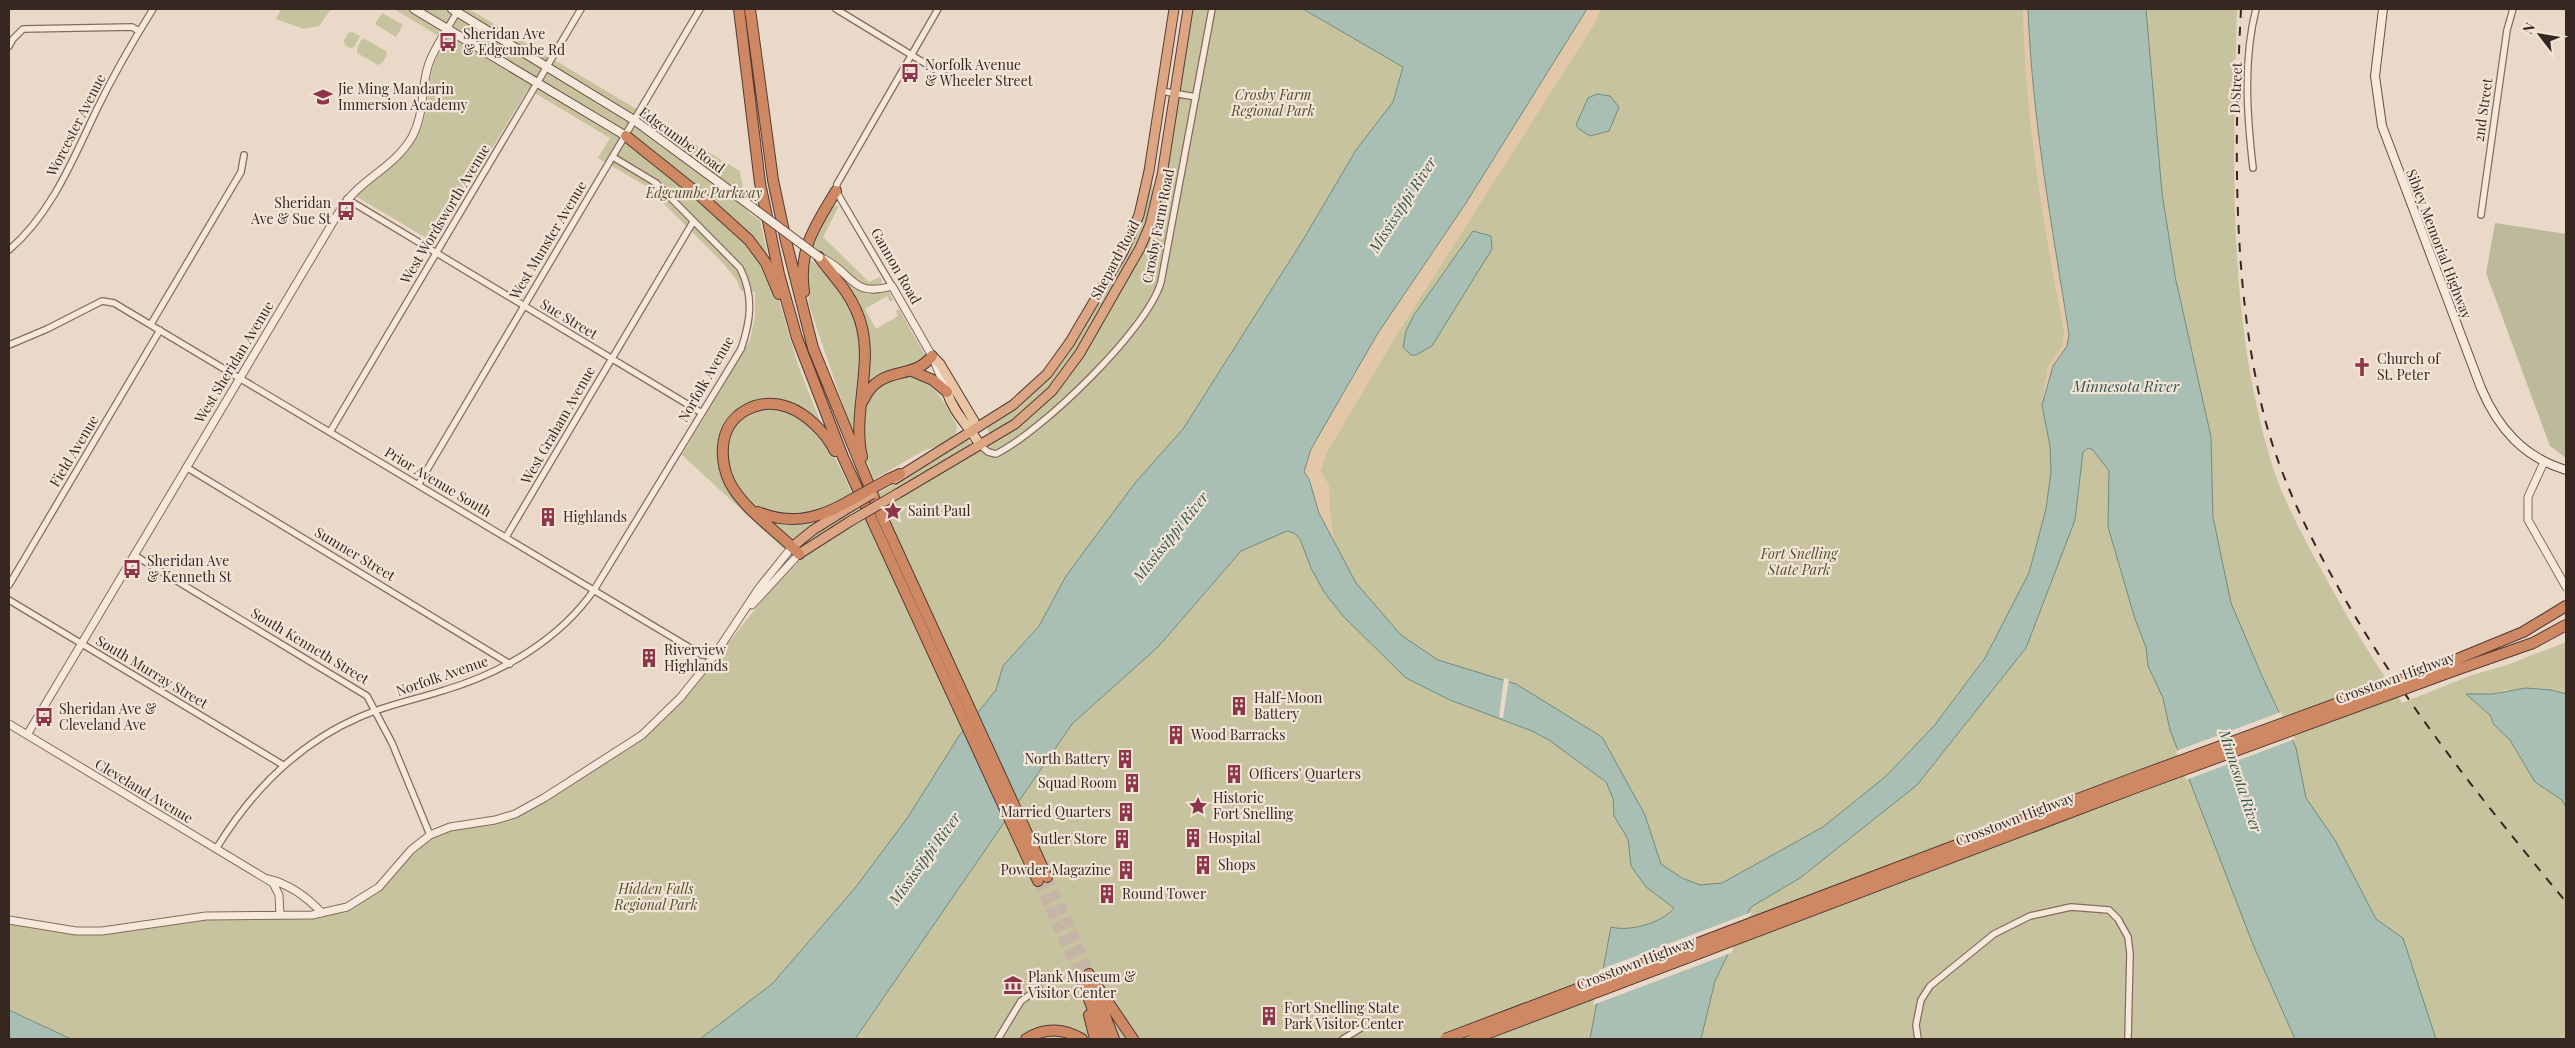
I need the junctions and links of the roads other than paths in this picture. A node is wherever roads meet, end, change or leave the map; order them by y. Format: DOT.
graph roads {
  1 [pos="153,9"];
  2 [pos="414,9"];
  3 [pos="581,9"];
  4 [pos="700,9"];
  5 [pos="739,9"];
  6 [pos="750,9"];
  7 [pos="836,9"];
  8 [pos="938,9"];
  9 [pos="1174,9"];
  10 [pos="1188,9"];
  11 [pos="1212,9"];
  12 [pos="2256,9"];
  13 [pos="2384,9"];
  14 [pos="2512,9"];
  15 [pos="456,10"];
  16 [pos="447,29"];
  17 [pos="139,31"];
  18 [pos="9,46"];
  19 [pos="910,55"];
  20 [pos="547,67"];
  21 [pos="538,82"];
  22 [pos="959,84"];
  23 [pos="1161,91"];
  24 [pos="1174,92"];
  25 [pos="1196,96"];
  26 [pos="634,120"];
  27 [pos="626,136"];
  28 [pos="244,154"];
  29 [pos="613,156"];
  30 [pos="2253,168"];
  31 [pos="836,191"];
  32 [pos="347,199"];
  33 [pos="2480,215"];
  34 [pos="693,222"];
  35 [pos="11,248"];
  36 [pos="436,254"];
  37 [pos="819,257"];
  38 [pos="892,286"];
  39 [pos="524,306"];
  40 [pos="790,313"];
  41 [pos="804,315"];
  42 [pos="150,324"];
  43 [pos="160,330"];
  44 [pos="9,345"];
  45 [pos="932,356"];
  46 [pos="611,358"];
  47 [pos="912,370"];
  48 [pos="239,378"];
  49 [pos="947,392"];
  50 [pos="859,409"];
  51 [pos="702,413"];
  52 [pos="330,432"];
  53 [pos="973,432"];
  54 [pos="980,445"];
  55 [pos="2544,462"];
  56 [pos="186,467"];
  57 [pos="862,470"];
  58 [pos="2566,470"];
  59 [pos="900,474"];
  60 [pos="418,485"];
  61 [pos="856,485"];
  62 [pos="844,507"];
  63 [pos="752,509"];
  64 [pos="878,520"];
  65 [pos="506,537"];
  66 [pos="796,551"];
  67 [pos="134,555"];
  68 [pos="9,585"];
  69 [pos="2566,587"];
  70 [pos="594,590"];
  71 [pos="9,600"];
  72 [pos="2564,608"];
  73 [pos="2565,626"];
  74 [pos="81,644"];
  75 [pos="714,656"];
  76 [pos="510,664"];
  77 [pos="2452,666"];
  78 [pos="375,711"];
  79 [pos="9,724"];
  80 [pos="26,735"];
  81 [pos="283,765"];
  82 [pos="430,835"];
  83 [pos="216,849"];
  84 [pos="1041,876"];
  85 [pos="266,878"];
  86 [pos="322,913"];
  87 [pos="280,915"];
  88 [pos="9,920"];
  89 [pos="1085,976"];
  90 [pos="1039,988"];
  91 [pos="1361,1028"];
  92 [pos="998,1039"];
  93 [pos="1026,1039"];
  94 [pos="1082,1039"];
  95 [pos="1095,1039"];
  96 [pos="1104,1039"];
  97 [pos="1114,1039"];
  98 [pos="1133,1039"];
  99 [pos="1343,1039"];
  100 [pos="1445,1039"];
  101 [pos="1473,1039"];
  102 [pos="1918,1039"];
  103 [pos="2128,1039"];
  1 -- 17 [label="street, Worcester Avenue"];
  2 -- 16 [label="main road"];
  3 -- 20 [label="street, West Wordsworth Avenue"];
  4 -- 26 [label="street, West Munster Avenue"];
  5 -- 40 [label="highway"];
  6 -- 41 [label="highway"];
  7 -- 19 [label="street"];
  8 -- 19 [label="street"];
  9 -- 23 [label="highway, Shepard Road"];
  10 -- 24 [label="highway, Shepard Road"];
  11 -- 25 [label="street, Crosby Farm Road"];
  12 -- 30 [label="street, D Street"];
  13 -- 55 [label="main road, Sibley Memorial Highway"];
  14 -- 33 [label="street, 2nd Street"];
  15 -- 16 [label="street, West Sheridan Avenue"];
  15 -- 20 [label="main road, Edgcumbe Road"];
  16 -- 21 [label="main road"];
  16 -- 32 [label="street, West Sheridan Avenue"];
  17 -- 18 [label="street"];
  17 -- 35 [label="street, Worcester Avenue"];
  19 -- 22 [label="street"];
  19 -- 31 [label="street"];
  20 -- 21 [label="street, West Wordsworth Avenue"];
  20 -- 26 [label="main road, Edgcumbe Road"];
  21 -- 27 [label="main road"];
  21 -- 36 [label="street, West Wordsworth Avenue"];
  23 -- 24 [label="street"];
  23 -- 53 [label="highway, Shepard Road"];
  24 -- 25 [label="street"];
  24 -- 54 [label="highway, Shepard Road"];
  25 -- 54 [label="street, Crosby Farm Road"];
  26 -- 27 [label="street, West Munster Avenue"];
  26 -- 37 [label="main road, Edgcumbe Road, bridge"];
  27 -- 29 [label="street, West Munster Avenue"];
  27 -- 40 [label="highway"];
  28 -- 42 [label="street"];
  29 -- 34 [label="street"];
  29 -- 39 [label="street, West Munster Avenue"];
  31 -- 38 [label="street, Gannon Road"];
  31 -- 41 [label="highway"];
  32 -- 36 [label="street, Sue Street"];
  32 -- 48 [label="street, West Sheridan Avenue"];
  34 -- 46 [label="street, West Graham Avenue"];
  34 -- 51 [label="street, Norfolk Avenue"];
  36 -- 39 [label="street, Sue Street"];
  36 -- 52 [label="street, West Wordsworth Avenue"];
  37 -- 38 [label="street, Edgcumbe Road"];
  37 -- 50 [label="highway"];
  38 -- 45 [label="street, Gannon Road"];
  39 -- 46 [label="street, Sue Street"];
  39 -- 60 [label="street, West Munster Avenue"];
  40 -- 61 [label="highway"];
  41 -- 57 [label="highway"];
  42 -- 43 [label="street, Prior Avenue South"];
  42 -- 44 [label="street, Prior Avenue South"];
  43 -- 48 [label="street, Prior Avenue South"];
  43 -- 68 [label="street, Field Avenue"];
  45 -- 47 [label="highway"];
  45 -- 49 [label="street, Gannon Road"];
  45 -- 53 [label="main road, Gannon Road"];
  46 -- 51 [label="street, Sue Street"];
  46 -- 65 [label="street, West Graham Avenue"];
  47 -- 49 [label="highway"];
  47 -- 50 [label="highway"];
  48 -- 52 [label="street, Prior Avenue South"];
  48 -- 56 [label="street, West Sheridan Avenue"];
  49 -- 53 [label="main road, Gannon Road"];
  50 -- 57 [label="highway"];
  51 -- 70 [label="street, Norfolk Avenue"];
  52 -- 60 [label="street, Prior Avenue South"];
  53 -- 54 [label="main road, Gannon Road"];
  53 -- 59 [label="highway, Shepard Road"];
  54 -- 66 [label="highway, Shepard Road, bridge"];
  55 -- 58 [label="main road, Sibley Memorial Highway"];
  55 -- 69 [label="street"];
  56 -- 67 [label="street, West Sheridan Avenue"];
  56 -- 76 [label="street, Sumner Street"];
  57 -- 64 [label="highway"];
  59 -- 62 [label="highway, bridge"];
  60 -- 65 [label="street, Prior Avenue South"];
  61 -- 63 [label="highway"];
  61 -- 64 [label="highway"];
  62 -- 63 [label="highway"];
  62 -- 66 [label="highway"];
  63 -- 66 [label="highway"];
  64 -- 84 [label="highway"];
  65 -- 70 [label="street, Prior Avenue South"];
  66 -- 75 [label="street"];
  67 -- 74 [label="street, West Sheridan Avenue"];
  67 -- 78 [label="street, South Kenneth Street"];
  70 -- 75 [label="street, Prior Avenue South"];
  70 -- 76 [label="street, Norfolk Avenue"];
  71 -- 74 [label="street, South Murray Street"];
  72 -- 77 [label="highway, Crosstown Highway"];
  73 -- 77 [label="highway, Crosstown Highway"];
  74 -- 80 [label="street, West Sheridan Avenue"];
  74 -- 81 [label="street, South Murray Street"];
  75 -- 82 [label="street"];
  76 -- 78 [label="street, Norfolk Avenue"];
  77 -- 100 [label="highway, bridge"];
  77 -- 101 [label="highway, Crosstown Highway, bridge"];
  78 -- 81 [label="street, Norfolk Avenue"];
  78 -- 82 [label="street, South Kenneth Street"];
  79 -- 80 [label="street, Cleveland Avenue"];
  80 -- 83 [label="street, Cleveland Avenue"];
  81 -- 83 [label="street, Norfolk Avenue"];
  82 -- 86 [label="street"];
  83 -- 85 [label="street, Cleveland Avenue"];
  85 -- 86 [label="street, Cleveland Avenue"];
  85 -- 87 [label="street, Cleveland Avenue"];
  86 -- 87 [label="street"];
  87 -- 88 [label="street"];
  89 -- 95 [label="highway"];
  89 -- 96 [label="highway"];
  89 -- 97 [label="highway"];
  89 -- 98 [label="highway"];
  90 -- 92 [label="street"];
  91 -- 99 [label="street"];
  93 -- 94 [label="highway"];
  102 -- 103 [label="street"];
}
